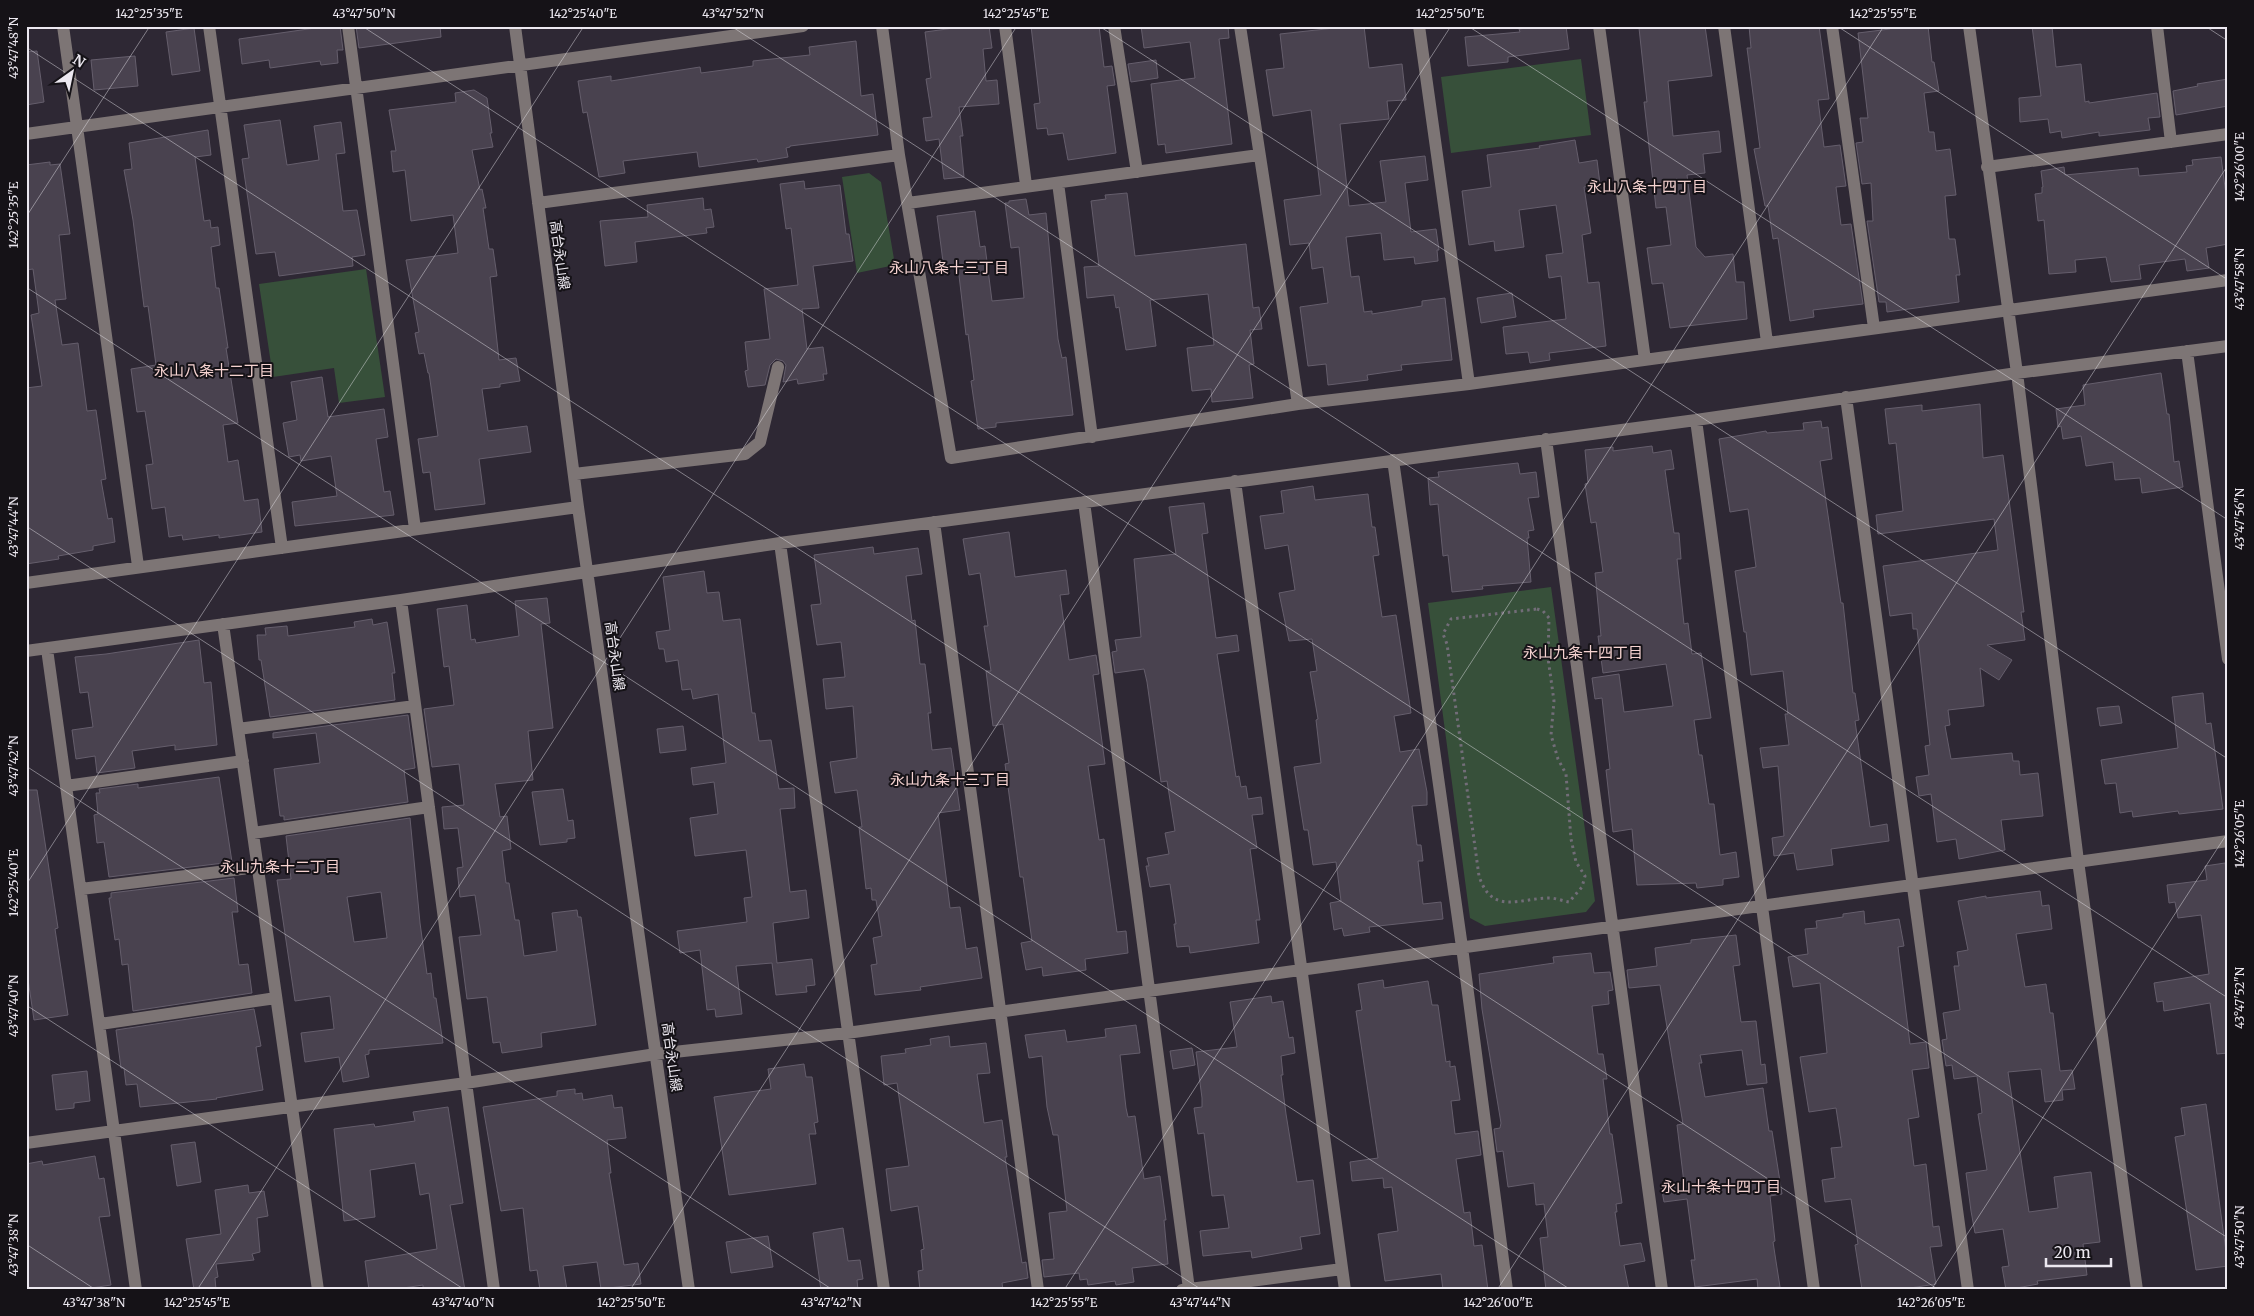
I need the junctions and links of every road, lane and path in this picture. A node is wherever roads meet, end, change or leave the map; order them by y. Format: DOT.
graph roads {
  1 [pos="63,26"];
  2 [pos="209,26"];
  3 [pos="348,26"];
  4 [pos="515,26"];
  5 [pos="803,26"];
  6 [pos="882,26"];
  7 [pos="1004,26"];
  8 [pos="1114,26"];
  9 [pos="1240,26"];
  10 [pos="1419,26"];
  11 [pos="1599,26"];
  12 [pos="1724,26"];
  13 [pos="1832,26"];
  14 [pos="1969,26"];
  15 [pos="2157,26"];
  16 [pos="520,66"];
  17 [pos="356,88"];
  18 [pos="220,106"];
  19 [pos="76,127"];
  20 [pos="26,134"];
  21 [pos="2228,134"];
  22 [pos="2171,142"];
  23 [pos="899,155"];
  24 [pos="1259,155"];
  25 [pos="1987,166"];
  26 [pos="1137,172"];
  27 [pos="1058,183"];
  28 [pos="1026,185"];
  29 [pos="538,202"];
  30 [pos="908,203"];
  31 [pos="2228,280"];
  32 [pos="2007,311"];
  33 [pos="1874,328"];
  34 [pos="1767,342"];
  35 [pos="2228,346"];
  36 [pos="2186,351"];
  37 [pos="1645,360"];
  38 [pos="778,367"];
  39 [pos="2017,373"];
  40 [pos="1470,384"];
  41 [pos="1846,397"];
  42 [pos="1298,404"];
  43 [pos="1696,420"];
  44 [pos="1092,437"];
  45 [pos="1546,440"];
  46 [pos="1393,460"];
  47 [pos="574,474"];
  48 [pos="1235,480"];
  49 [pos="1084,502"];
  50 [pos="578,507"];
  51 [pos="934,522"];
  52 [pos="415,529"];
  53 [pos="780,543"];
  54 [pos="282,548"];
  55 [pos="138,566"];
  56 [pos="588,573"];
  57 [pos="26,582"];
  58 [pos="401,600"];
  59 [pos="223,624"];
  60 [pos="47,648"];
  61 [pos="26,652"];
  62 [pos="1449,657"];
  63 [pos="2228,659"];
  64 [pos="415,706"];
  65 [pos="238,729"];
  66 [pos="243,760"];
  67 [pos="66,786"];
  68 [pos="429,807"];
  69 [pos="253,833"];
  70 [pos="2228,841"];
  71 [pos="2078,861"];
  72 [pos="258,867"];
  73 [pos="1913,884"];
  74 [pos="81,890"];
  75 [pos="1762,905"];
  76 [pos="1611,926"];
  77 [pos="1462,947"];
  78 [pos="1302,970"];
  79 [pos="1149,990"];
  80 [pos="276,998"];
  81 [pos="1002,1011"];
  82 [pos="100,1024"];
  83 [pos="847,1033"];
  84 [pos="656,1054"];
  85 [pos="466,1084"];
  86 [pos="292,1108"];
  87 [pos="115,1131"];
  88 [pos="26,1143"];
  89 [pos="1342,1269"];
  90 [pos="1186,1289"];
  91 [pos="136,1290"];
  92 [pos="318,1290"];
  93 [pos="494,1290"];
  94 [pos="689,1290"];
  95 [pos="884,1290"];
  96 [pos="1038,1290"];
  97 [pos="1345,1290"];
  98 [pos="1507,1290"];
  99 [pos="1662,1290"];
  100 [pos="1814,1290"];
  101 [pos="1968,1290"];
  102 [pos="2137,1290"];
  1 -- 19 [label="street"];
  2 -- 18 [label="street"];
  3 -- 17 [label="street"];
  4 -- 16 [label="street, 高台永山線"];
  5 -- 16 [label="street"];
  6 -- 23 [label="street"];
  7 -- 28 [label="street"];
  8 -- 26 [label="street"];
  9 -- 24 [label="street"];
  10 -- 40 [label="street"];
  11 -- 37 [label="street"];
  12 -- 34 [label="street"];
  13 -- 33 [label="street"];
  14 -- 25 [label="street"];
  15 -- 22 [label="street"];
  16 -- 17 [label="street"];
  16 -- 29 [label="street, 高台永山線"];
  17 -- 18 [label="street"];
  17 -- 52 [label="street"];
  18 -- 19 [label="street"];
  18 -- 54 [label="street"];
  19 -- 20 [label="street"];
  19 -- 55 [label="street"];
  21 -- 22 [label="street"];
  22 -- 25 [label="street"];
  23 -- 29 [label="street"];
  23 -- 30 [label="street"];
  24 -- 26 [label="street"];
  24 -- 42 [label="street"];
  25 -- 32 [label="street"];
  26 -- 27 [label="street"];
  27 -- 28 [label="street"];
  27 -- 44 [label="street"];
  28 -- 30 [label="street"];
  29 -- 47 [label="street, 高台永山線"];
  30 -- 44 [label="street"];
  31 -- 32 [label="street"];
  32 -- 33 [label="street"];
  32 -- 39 [label="street"];
  33 -- 34 [label="street"];
  34 -- 37 [label="street"];
  35 -- 36 [label="street"];
  36 -- 39 [label="street"];
  36 -- 63 [label="street"];
  37 -- 40 [label="street"];
  38 -- 47 [label="street"];
  39 -- 41 [label="street"];
  39 -- 71 [label="street"];
  40 -- 42 [label="street"];
  41 -- 43 [label="street"];
  41 -- 73 [label="street"];
  42 -- 44 [label="street"];
  43 -- 45 [label="street"];
  43 -- 75 [label="street"];
  45 -- 46 [label="street"];
  45 -- 76 [label="street"];
  46 -- 48 [label="street"];
  46 -- 77 [label="street"];
  47 -- 50 [label="street, 高台永山線"];
  48 -- 49 [label="street"];
  48 -- 78 [label="street"];
  49 -- 51 [label="street"];
  49 -- 79 [label="street"];
  50 -- 52 [label="street"];
  50 -- 56 [label="street, 高台永山線"];
  51 -- 53 [label="street"];
  51 -- 81 [label="street"];
  52 -- 54 [label="street"];
  53 -- 56 [label="street"];
  53 -- 83 [label="street"];
  54 -- 55 [label="street"];
  55 -- 57 [label="street"];
  56 -- 58 [label="street"];
  56 -- 84 [label="street, 高台永山線"];
  58 -- 59 [label="street"];
  58 -- 64 [label="street"];
  59 -- 60 [label="street"];
  59 -- 65 [label="street"];
  60 -- 61 [label="street"];
  60 -- 67 [label="street"];
  62 -- 62 [label="path"];
  64 -- 65 [label="street"];
  64 -- 68 [label="street"];
  65 -- 66 [label="street"];
  66 -- 67 [label="street"];
  66 -- 69 [label="street"];
  67 -- 74 [label="street"];
  68 -- 69 [label="street"];
  68 -- 85 [label="street"];
  69 -- 72 [label="street"];
  70 -- 71 [label="street"];
  71 -- 73 [label="street"];
  71 -- 102 [label="street"];
  72 -- 74 [label="street"];
  72 -- 80 [label="street"];
  73 -- 75 [label="street"];
  73 -- 101 [label="street"];
  74 -- 82 [label="street"];
  75 -- 76 [label="street"];
  75 -- 100 [label="street"];
  76 -- 77 [label="street"];
  76 -- 99 [label="street"];
  77 -- 78 [label="street"];
  77 -- 98 [label="street"];
  78 -- 79 [label="street"];
  78 -- 89 [label="street"];
  79 -- 81 [label="street"];
  79 -- 90 [label="street"];
  80 -- 82 [label="street"];
  80 -- 86 [label="street"];
  81 -- 83 [label="street"];
  81 -- 96 [label="street"];
  82 -- 87 [label="street"];
  83 -- 84 [label="street"];
  83 -- 95 [label="street"];
  84 -- 85 [label="street"];
  84 -- 94 [label="street, 高台永山線"];
  85 -- 86 [label="street"];
  85 -- 93 [label="street"];
  86 -- 87 [label="street"];
  86 -- 92 [label="street"];
  87 -- 88 [label="street"];
  87 -- 91 [label="street"];
  89 -- 90 [label="street"];
  89 -- 97 [label="street"];
}
